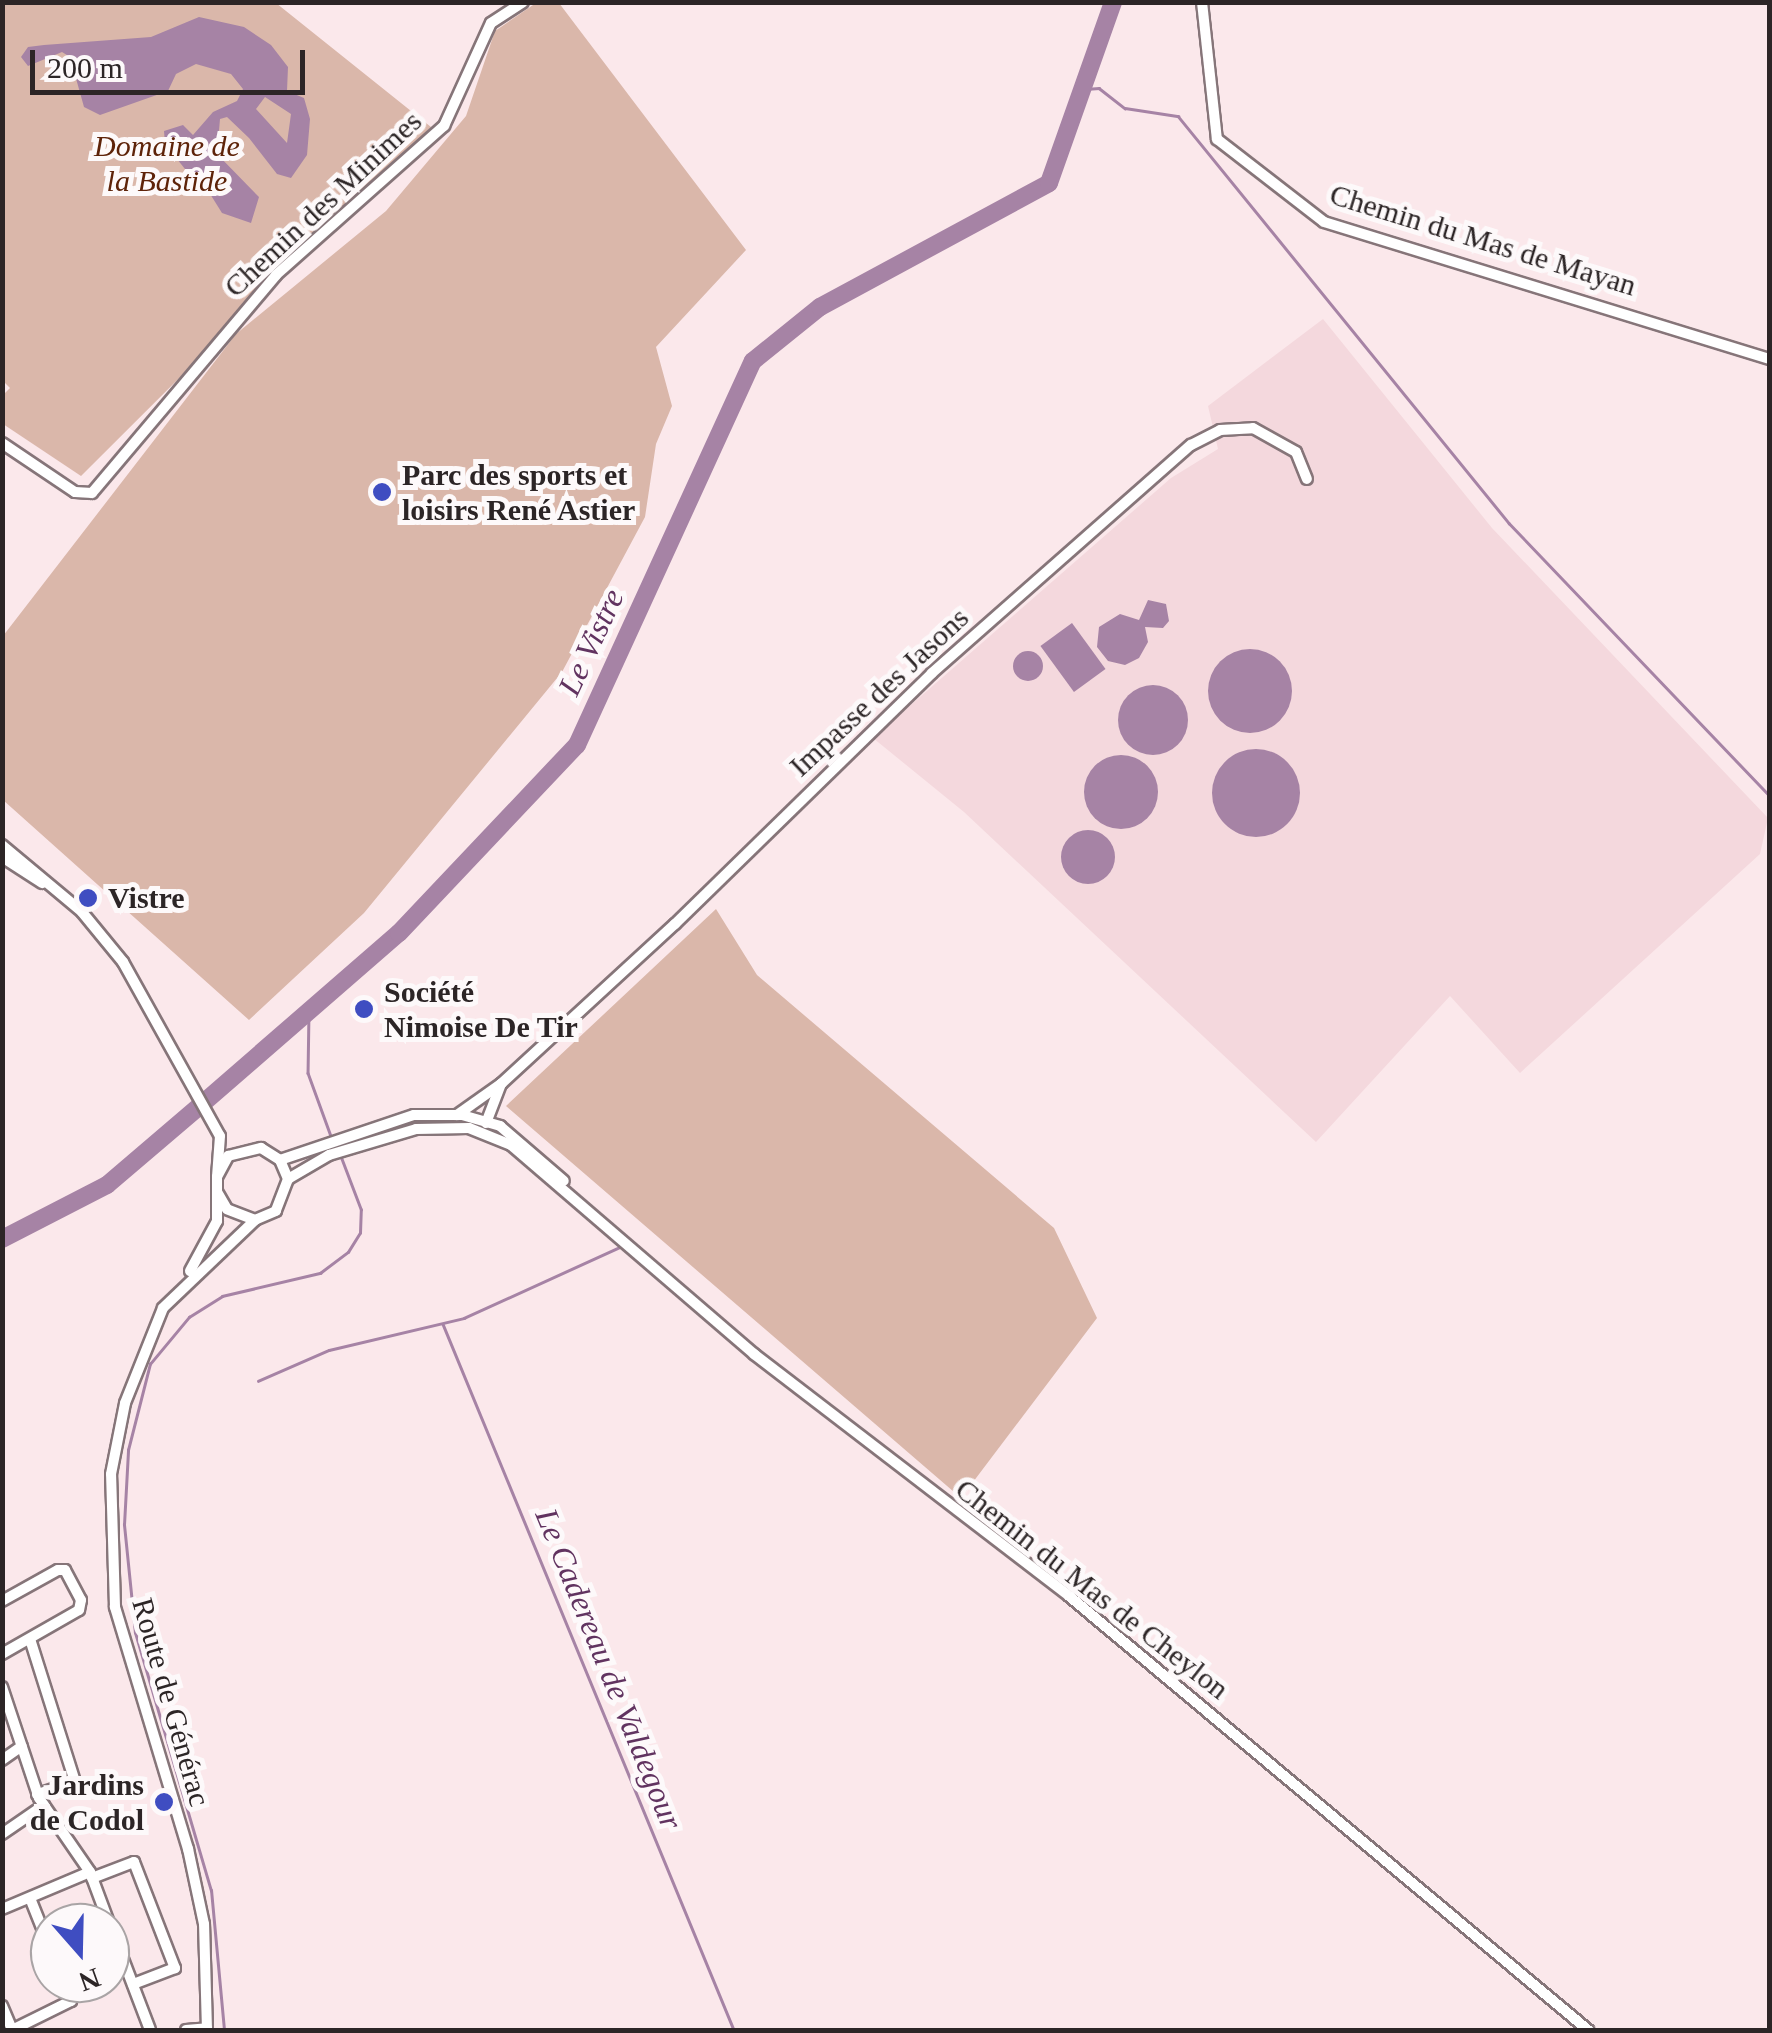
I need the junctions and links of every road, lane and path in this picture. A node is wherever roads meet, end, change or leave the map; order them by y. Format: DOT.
graph roads {
  1 [pos="523,2"];
  2 [pos="1202,2"];
  3 [pos="1770,359"];
  4 [pos="2,442"];
  5 [pos="1307,479"];
  6 [pos="2,844"];
  7 [pos="2,857"];
  8 [pos="72,904"];
  9 [pos="502,1083"];
  10 [pos="457,1115"];
  11 [pos="487,1121"];
  12 [pos="407,1131"];
  13 [pos="220,1136"];
  14 [pos="346,1146"];
  15 [pos="250,1147"];
  16 [pos="328,1152"];
  17 [pos="280,1160"];
  18 [pos="216,1176"];
  19 [pos="288,1179"];
  20 [pos="567,1187"];
  21 [pos="217,1192"];
  22 [pos="255,1220"];
  23 [pos="185,1281"];
  24 [pos="2,1602"];
  25 [pos="30,1639"];
  26 [pos="2,1654"];
  27 [pos="3,1690"];
  28 [pos="22,1746"];
  29 [pos="2,1760"];
  30 [pos="37,1794"];
  31 [pos="44,1806"];
  32 [pos="2,1834"];
  33 [pos="91,1875"];
  34 [pos="30,1898"];
  35 [pos="32,1903"];
  36 [pos="102,1903"];
  37 [pos="2,1909"];
  38 [pos="130,1976"];
  39 [pos="133,1984"];
  40 [pos="67,2003"];
  41 [pos="2,2006"];
  42 [pos="206,2029"];
  43 [pos="150,2030"];
  44 [pos="186,2030"];
  45 [pos="1588,2030"];
  1 -- 4 [label="street, Chemin des Minimes"];
  2 -- 3 [label="street, Chemin du Mas de Mayan"];
  5 -- 9 [label="street, Impasse des Jasons"];
  6 -- 8 [label="street"];
  7 -- 8 [label="street"];
  8 -- 13 [label="street"];
  9 -- 10 [label="street, Impasse des Jasons"];
  9 -- 11 [label="street, Impasse des Jasons"];
  10 -- 11 [label="street, Chemin du Mas de Cheylon"];
  10 -- 14 [label="street, Chemin du Mas de Cheylon"];
  11 -- 12 [label="street"];
  11 -- 20 [label="street, Chemin du Mas de Cheylon"];
  12 -- 14 [label="street, Chemin du Mas de Cheylon"];
  12 -- 20 [label="street, Chemin du Mas de Cheylon"];
  13 -- 15 [label="street"];
  13 -- 18 [label="street"];
  14 -- 16 [label="street, Chemin du Mas de Cheylon"];
  15 -- 17 [label="street"];
  15 -- 18 [label="street"];
  16 -- 17 [label="street, Chemin du Mas de Cheylon"];
  16 -- 19 [label="street, Chemin du Mas de Cheylon"];
  17 -- 19 [label="street"];
  18 -- 21 [label="street"];
  19 -- 22 [label="street"];
  20 -- 45 [label="street, Chemin du Mas de Cheylon"];
  21 -- 22 [label="street"];
  21 -- 23 [label="street, Route de Générac"];
  22 -- 23 [label="street, Route de Générac"];
  23 -- 42 [label="street, Route de Générac"];
  24 -- 25 [label="street"];
  25 -- 26 [label="street"];
  25 -- 30 [label="street"];
  27 -- 28 [label="street"];
  28 -- 29 [label="street"];
  28 -- 30 [label="street"];
  30 -- 31 [label="street"];
  31 -- 32 [label="street"];
  31 -- 33 [label="street"];
  33 -- 34 [label="street"];
  33 -- 36 [label="street"];
  33 -- 39 [label="street"];
  34 -- 35 [label="street"];
  34 -- 37 [label="street"];
  38 -- 39 [label="street"];
  39 -- 43 [label="street"];
  40 -- 41 [label="street"];
  42 -- 44 [label="street"];
}
